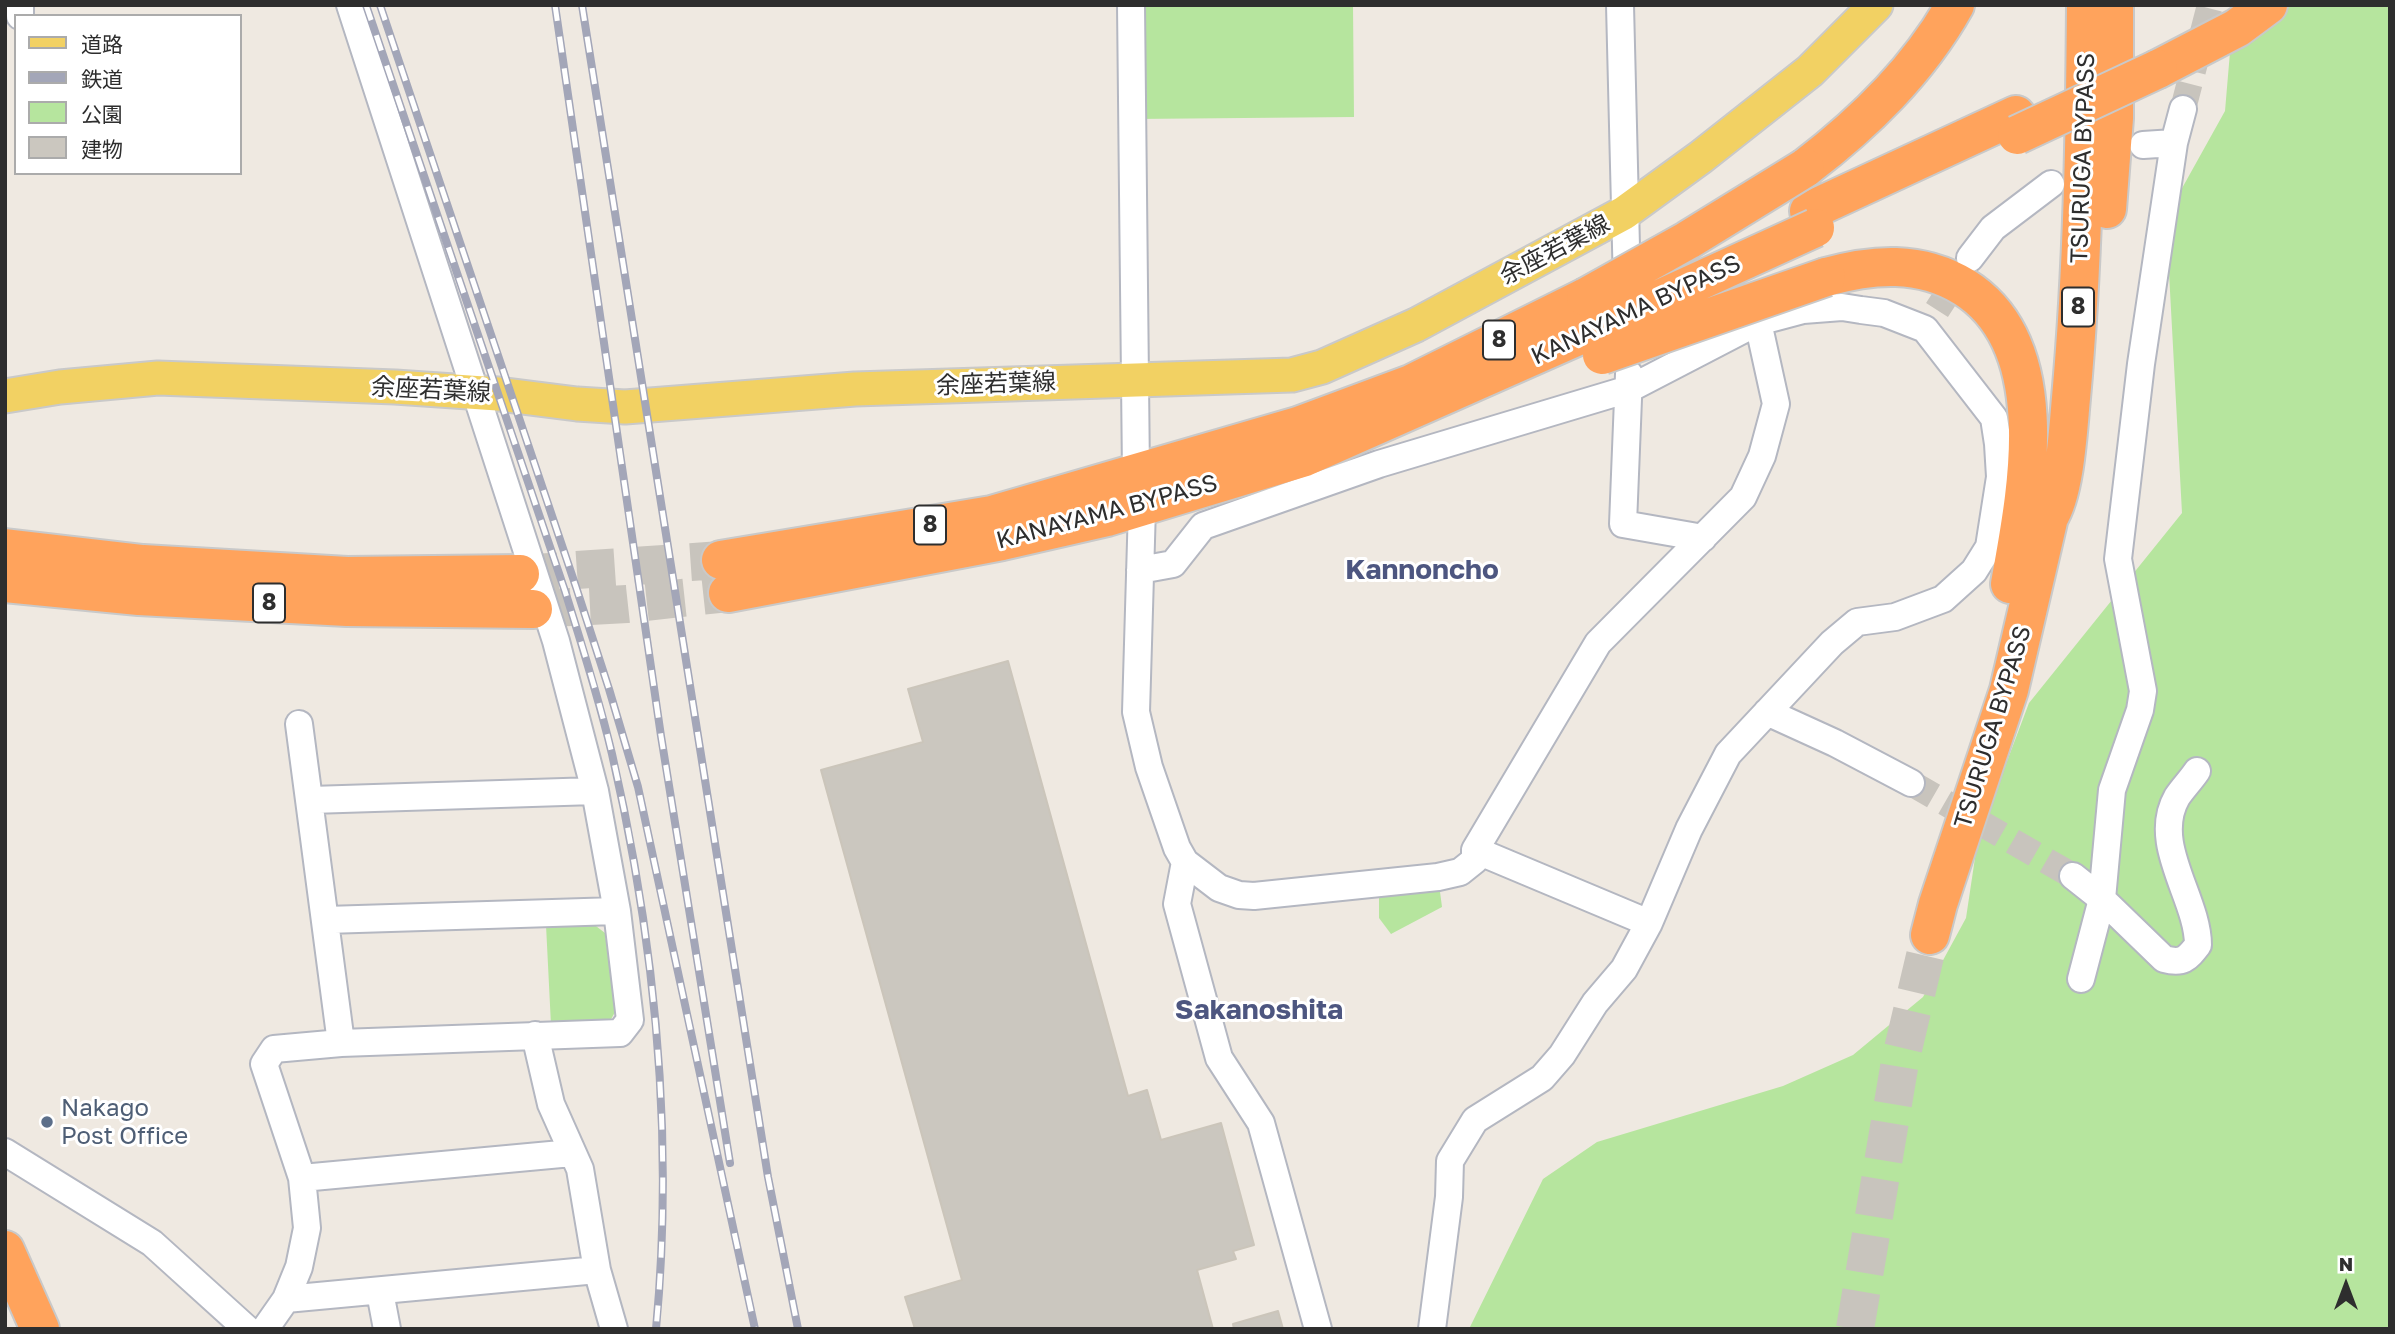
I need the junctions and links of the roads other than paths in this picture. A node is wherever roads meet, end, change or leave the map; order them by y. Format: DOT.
graph roads {
  1 [pos="350,5"];
  2 [pos="1131,5"];
  3 [pos="1620,5"];
  4 [pos="1876,5"];
  5 [pos="1955,5"];
  6 [pos="2060,5"];
  7 [pos="2086,5"];
  8 [pos="2114,5"];
  9 [pos="2235,5"];
  10 [pos="2267,5"];
  11 [pos="2157,59"];
  12 [pos="2183,109"];
  13 [pos="2174,143"];
  14 [pos="2143,145"];
  15 [pos="2050,184"];
  16 [pos="1624,214"];
  17 [pos="1970,258"];
  18 [pos="1758,322"];
  19 [pos="1593,323"];
  20 [pos="1136,379"];
  21 [pos="1629,389"];
  22 [pos="476,393"];
  23 [pos="5,396"];
  24 [pos="1139,490"];
  25 [pos="2049,517"];
  26 [pos="1703,538"];
  27 [pos="5,548"];
  28 [pos="1140,570"];
  29 [pos="520,574"];
  30 [pos="725,576"];
  31 [pos="5,583"];
  32 [pos="533,609"];
  33 [pos="2008,690"];
  34 [pos="1767,712"];
  35 [pos="299,724"];
  36 [pos="2197,771"];
  37 [pos="1911,783"];
  38 [pos="595,791"];
  39 [pos="311,800"];
  40 [pos="1475,850"];
  41 [pos="1185,862"];
  42 [pos="2073,876"];
  43 [pos="2102,899"];
  44 [pos="617,911"];
  45 [pos="326,920"];
  46 [pos="1649,923"];
  47 [pos="2081,979"];
  48 [pos="534,1035"];
  49 [pos="341,1043"];
  50 [pos="5,1152"];
  51 [pos="572,1153"];
  52 [pos="302,1178"];
  53 [pos="5,1250"];
  54 [pos="597,1270"];
  55 [pos="380,1292"];
  56 [pos="286,1299"];
  57 [pos="40,1329"];
  58 [pos="247,1329"];
  59 [pos="265,1329"];
  60 [pos="387,1329"];
  61 [pos="614,1329"];
  62 [pos="1318,1329"];
  63 [pos="1432,1329"];
  1 -- 22 [label="street"];
  2 -- 20 [label="street"];
  3 -- 16 [label="street"];
  4 -- 16 [label="main road, 余座若葉線"];
  5 -- 19 [label="highway, KANAYAMA BYPASS / 8, bridge"];
  6 -- 25 [label="highway, TSURUGA BYPASS / 8"];
  7 -- 25 [label="highway, TSURUGA BYPASS / 8"];
  8 -- 33 [label="highway"];
  9 -- 11 [label="highway"];
  10 -- 11 [label="highway"];
  11 -- 19 [label="highway, KANAYAMA BYPASS / 8, bridge"];
  12 -- 13 [label="street"];
  13 -- 14 [label="street"];
  13 -- 43 [label="street"];
  15 -- 17 [label="street"];
  16 -- 20 [label="main road, 余座若葉線"];
  16 -- 21 [label="street"];
  18 -- 21 [label="street"];
  18 -- 26 [label="street"];
  18 -- 34 [label="street"];
  19 -- 24 [label="highway, KANAYAMA BYPASS / 8"];
  19 -- 24 [label="highway, KANAYAMA BYPASS / 8"];
  19 -- 33 [label="highway, TSURUGA BYPASS / 8, bridge"];
  20 -- 22 [label="main road, 余座若葉線"];
  20 -- 24 [label="street"];
  21 -- 26 [label="street"];
  21 -- 28 [label="street"];
  22 -- 23 [label="main road, 余座若葉線"];
  22 -- 38 [label="street"];
  24 -- 28 [label="street"];
  24 -- 30 [label="highway, KANAYAMA BYPASS / 8"];
  25 -- 33 [label="highway, TSURUGA BYPASS / 8"];
  26 -- 40 [label="street"];
  27 -- 29 [label="highway, 8"];
  28 -- 41 [label="street"];
  31 -- 32 [label="highway, 8"];
  34 -- 37 [label="street"];
  34 -- 46 [label="street"];
  35 -- 39 [label="street"];
  36 -- 43 [label="street"];
  38 -- 39 [label="street"];
  38 -- 44 [label="street"];
  39 -- 45 [label="street"];
  40 -- 41 [label="street"];
  40 -- 46 [label="street"];
  41 -- 62 [label="street"];
  42 -- 43 [label="street"];
  43 -- 47 [label="street"];
  44 -- 45 [label="street"];
  44 -- 48 [label="street"];
  45 -- 49 [label="street"];
  46 -- 63 [label="street"];
  48 -- 49 [label="street"];
  48 -- 51 [label="street"];
  49 -- 52 [label="street"];
  50 -- 58 [label="street"];
  51 -- 52 [label="street"];
  51 -- 54 [label="street"];
  52 -- 56 [label="street"];
  53 -- 57 [label="highway"];
  54 -- 55 [label="street"];
  54 -- 61 [label="street"];
  55 -- 56 [label="street"];
  55 -- 60 [label="street"];
  56 -- 59 [label="street"];
}
